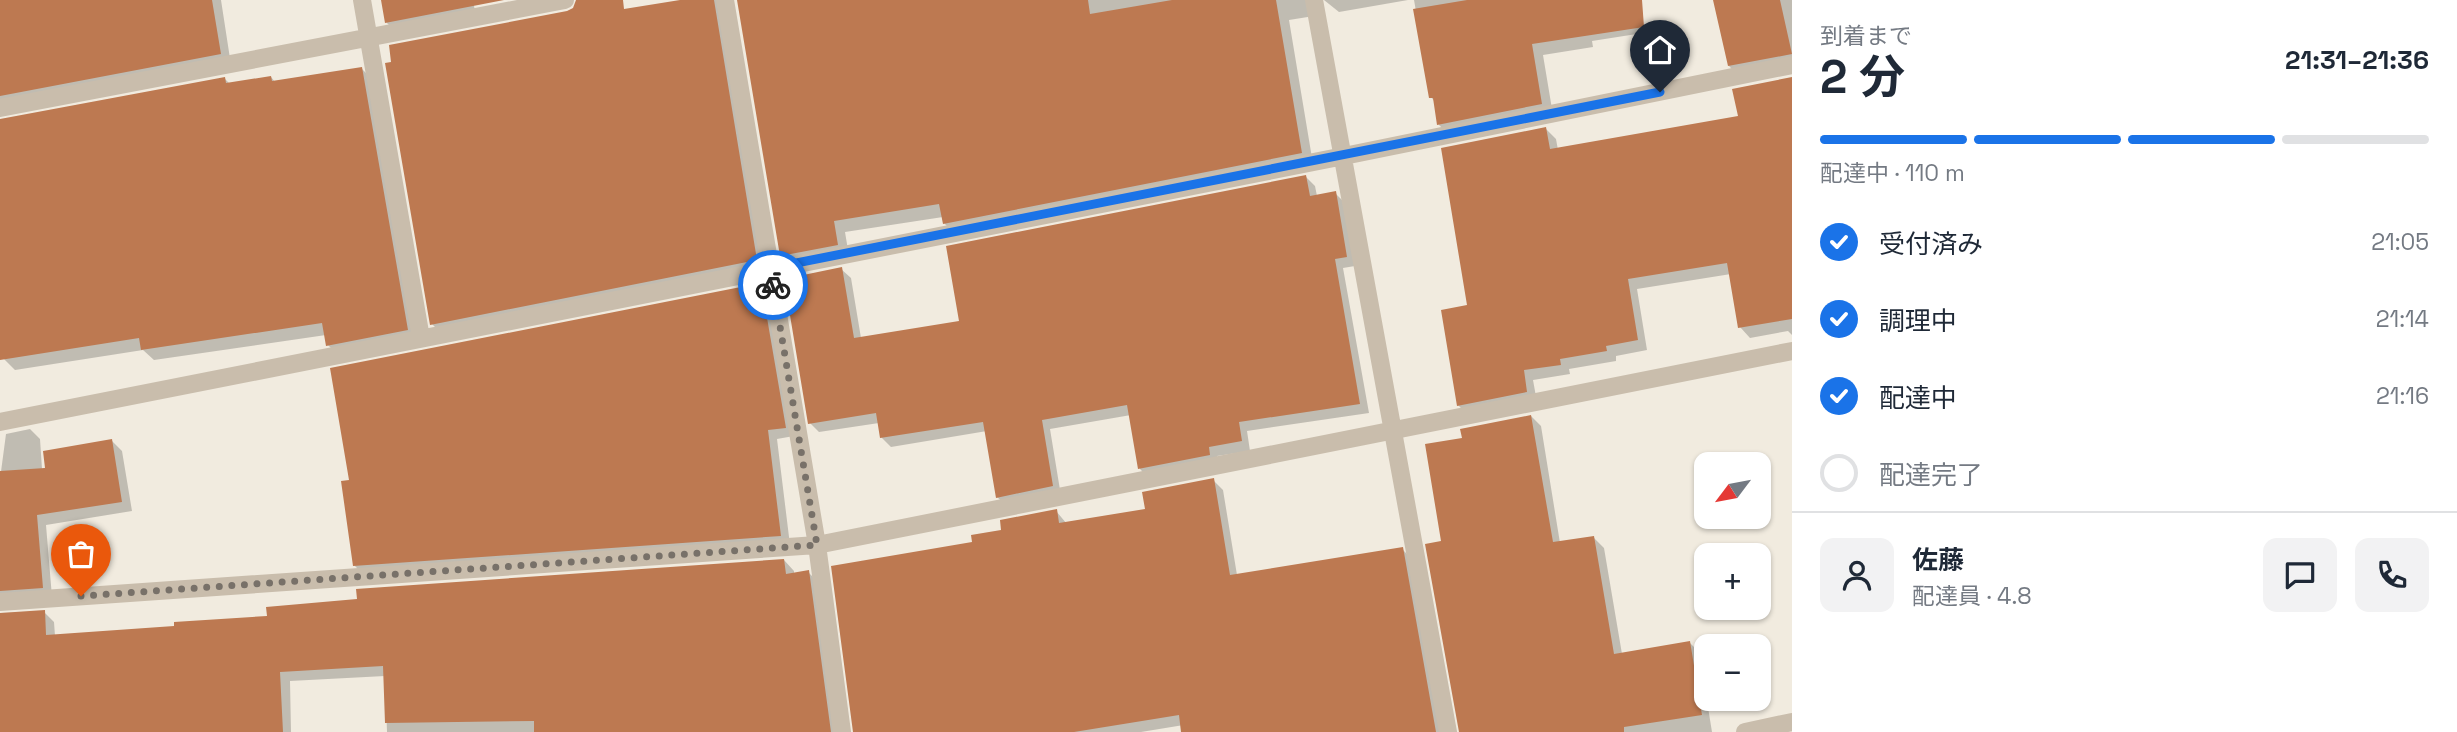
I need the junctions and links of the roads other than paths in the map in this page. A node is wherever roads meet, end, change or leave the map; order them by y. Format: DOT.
graph roads {
  1 [pos="362,0"];
  2 [pos="565,0"];
  3 [pos="725,0"];
  4 [pos="1314,0"];
  5 [pos="369,38"];
  6 [pos="1792,65"];
  7 [pos="0,108"];
  8 [pos="1344,156"];
  9 [pos="771,268"];
  10 [pos="421,338"];
  11 [pos="1792,351"];
  12 [pos="0,422"];
  13 [pos="1394,430"];
  14 [pos="817,545"];
  15 [pos="0,602"];
  16 [pos="1792,722"];
  17 [pos="842,732"];
  18 [pos="1448,732"];
  19 [pos="1745,732"];
  1 -- 5 [label="street"];
  2 -- 5 [label="street"];
  3 -- 9 [label="street"];
  4 -- 8 [label="street"];
  5 -- 7 [label="street"];
  5 -- 10 [label="street"];
  6 -- 8 [label="street"];
  8 -- 9 [label="street"];
  8 -- 13 [label="street"];
  9 -- 10 [label="street"];
  9 -- 14 [label="street"];
  10 -- 12 [label="street"];
  11 -- 13 [label="street"];
  13 -- 14 [label="street"];
  13 -- 18 [label="street"];
  14 -- 15 [label="street"];
  14 -- 17 [label="street"];
  16 -- 19 [label="street"];
}
